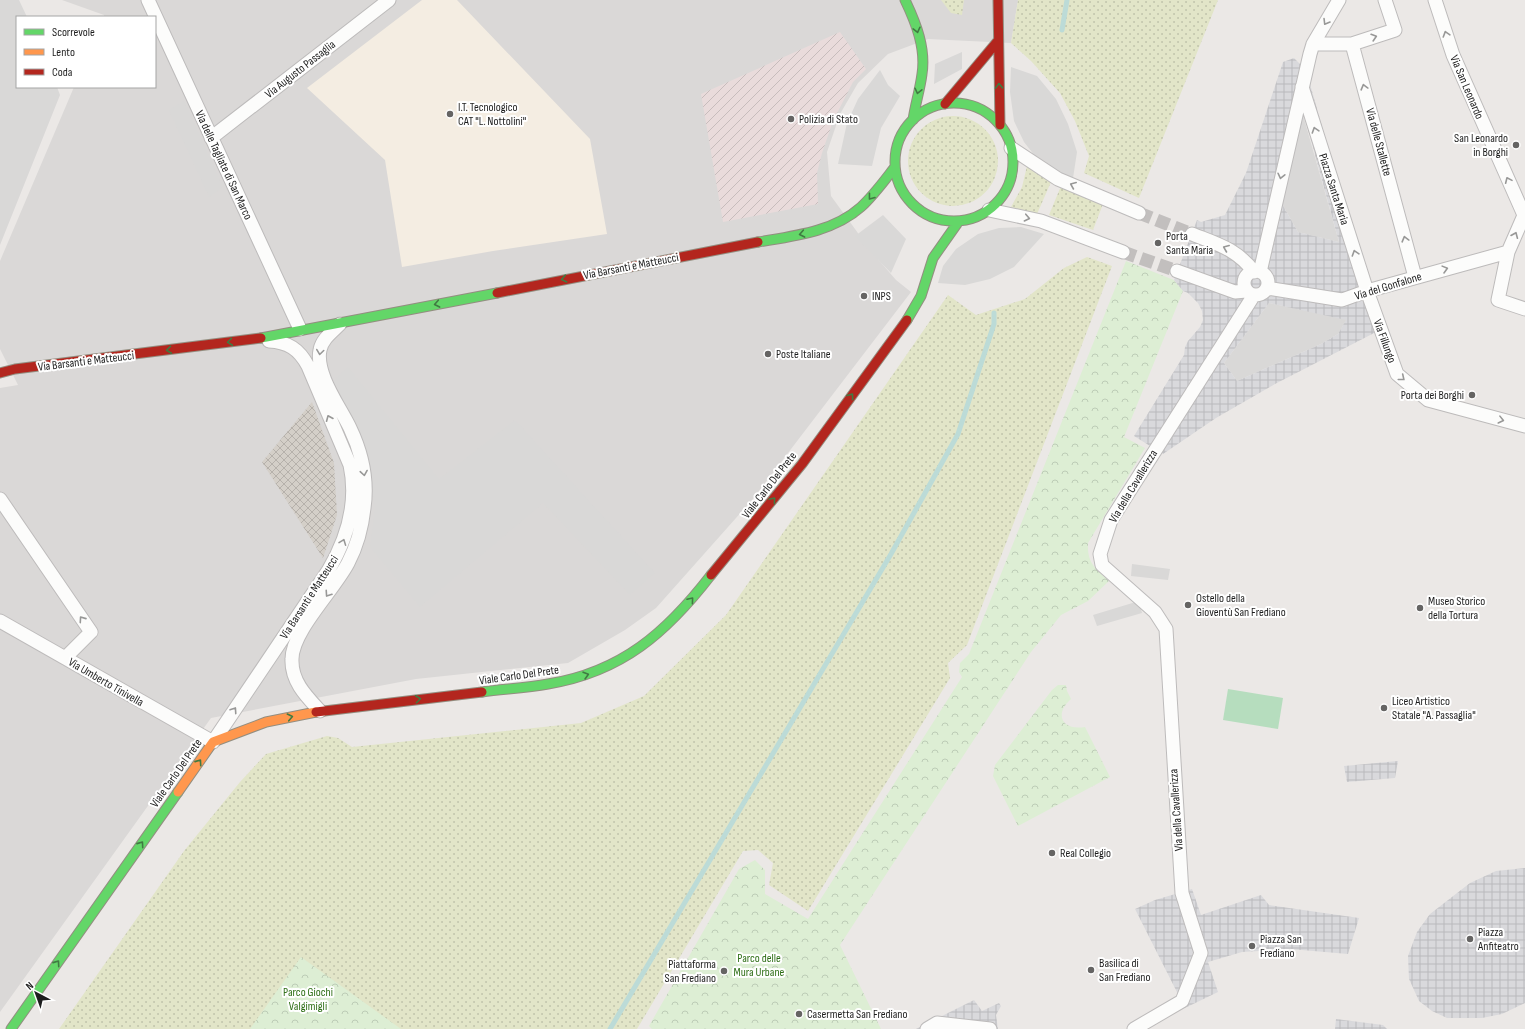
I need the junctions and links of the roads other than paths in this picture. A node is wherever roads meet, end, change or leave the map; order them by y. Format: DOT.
graph roads {
  1 [pos="148,0"];
  2 [pos="389,0"];
  3 [pos="905,0"];
  4 [pos="998,0"];
  5 [pos="1339,0"];
  6 [pos="1385,0"];
  7 [pos="1435,0"];
  8 [pos="155,16"];
  9 [pos="156,18"];
  10 [pos="997,42"];
  11 [pos="1313,44"];
  12 [pos="1352,44"];
  13 [pos="1302,87"];
  14 [pos="945,104"];
  15 [pos="913,120"];
  16 [pos="1000,125"];
  17 [pos="211,138"];
  18 [pos="1011,148"];
  19 [pos="895,167"];
  20 [pos="989,210"];
  21 [pos="1139,213"];
  22 [pos="1524,214"];
  23 [pos="959,221"];
  24 [pos="1192,234"];
  25 [pos="1123,252"];
  26 [pos="1508,252"];
  27 [pos="1177,271"];
  28 [pos="1257,272"];
  29 [pos="1415,277"];
  30 [pos="1267,288"];
  31 [pos="1367,290"];
  32 [pos="1250,293"];
  33 [pos="1525,309"];
  34 [pos="343,322"];
  35 [pos="300,329"];
  36 [pos="251,340"];
  37 [pos="0,365"];
  38 [pos="15,369"];
  39 [pos="0,373"];
  40 [pos="1525,426"];
  41 [pos="0,499"];
  42 [pos="0,621"];
  43 [pos="65,658"];
  44 [pos="320,711"];
  45 [pos="213,742"];
  46 [pos="10,1029"];
  47 [pos="927,1029"];
  48 [pos="990,1029"];
  49 [pos="1134,1029"];
  1 -- 8 [label="street, Via delle Tagliate di San Marco"];
  2 -- 17 [label="street, Via Augusto Passaglia"];
  3 -- 15 [label="main road, one-way"];
  4 -- 10 [label="main road"];
  5 -- 11 [label="street, one-way"];
  12 -- 6 [label="street, one-way"];
  22 -- 7 [label="street, Via San Leonardo, one-way"];
  9 -- 17 [label="street, Via delle Tagliate di San Marco"];
  10 -- 14 [label="main road"];
  16 -- 10 [label="main road, one-way"];
  11 -- 12 [label="street"];
  11 -- 13 [label="street"];
  29 -- 12 [label="street, Via delle Stallette, one-way"];
  13 -- 28 [label="street, one-way"];
  31 -- 13 [label="street, Piazza Santa Maria, one-way"];
  14 -- 15 [label="main road"];
  14 -- 16 [label="main road"];
  15 -- 19 [label="main road"];
  16 -- 18 [label="main road"];
  17 -- 35 [label="street, Via delle Tagliate di San Marco"];
  18 -- 20 [label="main road"];
  21 -- 18 [label="street, one-way"];
  19 -- 23 [label="main road"];
  19 -- 34 [label="main road, Via Barsanti e Matteucci, one-way"];
  20 -- 23 [label="main road"];
  20 -- 25 [label="street, one-way"];
  26 -- 22 [label="street, one-way"];
  44 -- 23 [label="main road, Viale Carlo Del Prete, one-way"];
  28 -- 24 [label="street, one-way"];
  29 -- 26 [label="street, Via del Gonfalone, one-way"];
  26 -- 33 [label="street"];
  27 -- 32 [label="street"];
  28 -- 30 [label="street"];
  28 -- 32 [label="street"];
  29 -- 31 [label="street, Via del Gonfalone"];
  30 -- 31 [label="street, Via del Gonfalone"];
  30 -- 32 [label="street"];
  31 -- 40 [label="street, Via Fillungo, one-way"];
  32 -- 49 [label="street, Via della Cavallerizza"];
  34 -- 35 [label="main road, Via Barsanti e Matteucci"];
  34 -- 44 [label="street, Via Barsanti e Matteucci, one-way"];
  35 -- 36 [label="main road, Via Barsanti e Matteucci"];
  36 -- 38 [label="main road, Via Barsanti e Matteucci, one-way"];
  45 -- 36 [label="street, Via Barsanti e Matteucci, one-way"];
  37 -- 38 [label="main road"];
  38 -- 39 [label="main road"];
  43 -- 41 [label="street, one-way"];
  42 -- 43 [label="street, Via Umberto Tinivella"];
  43 -- 45 [label="street, Via Umberto Tinivella"];
  45 -- 44 [label="main road, Viale Carlo Del Prete, one-way"];
  46 -- 45 [label="main road, Viale Carlo Del Prete, one-way"];
  47 -- 48 [label="street"];
}
